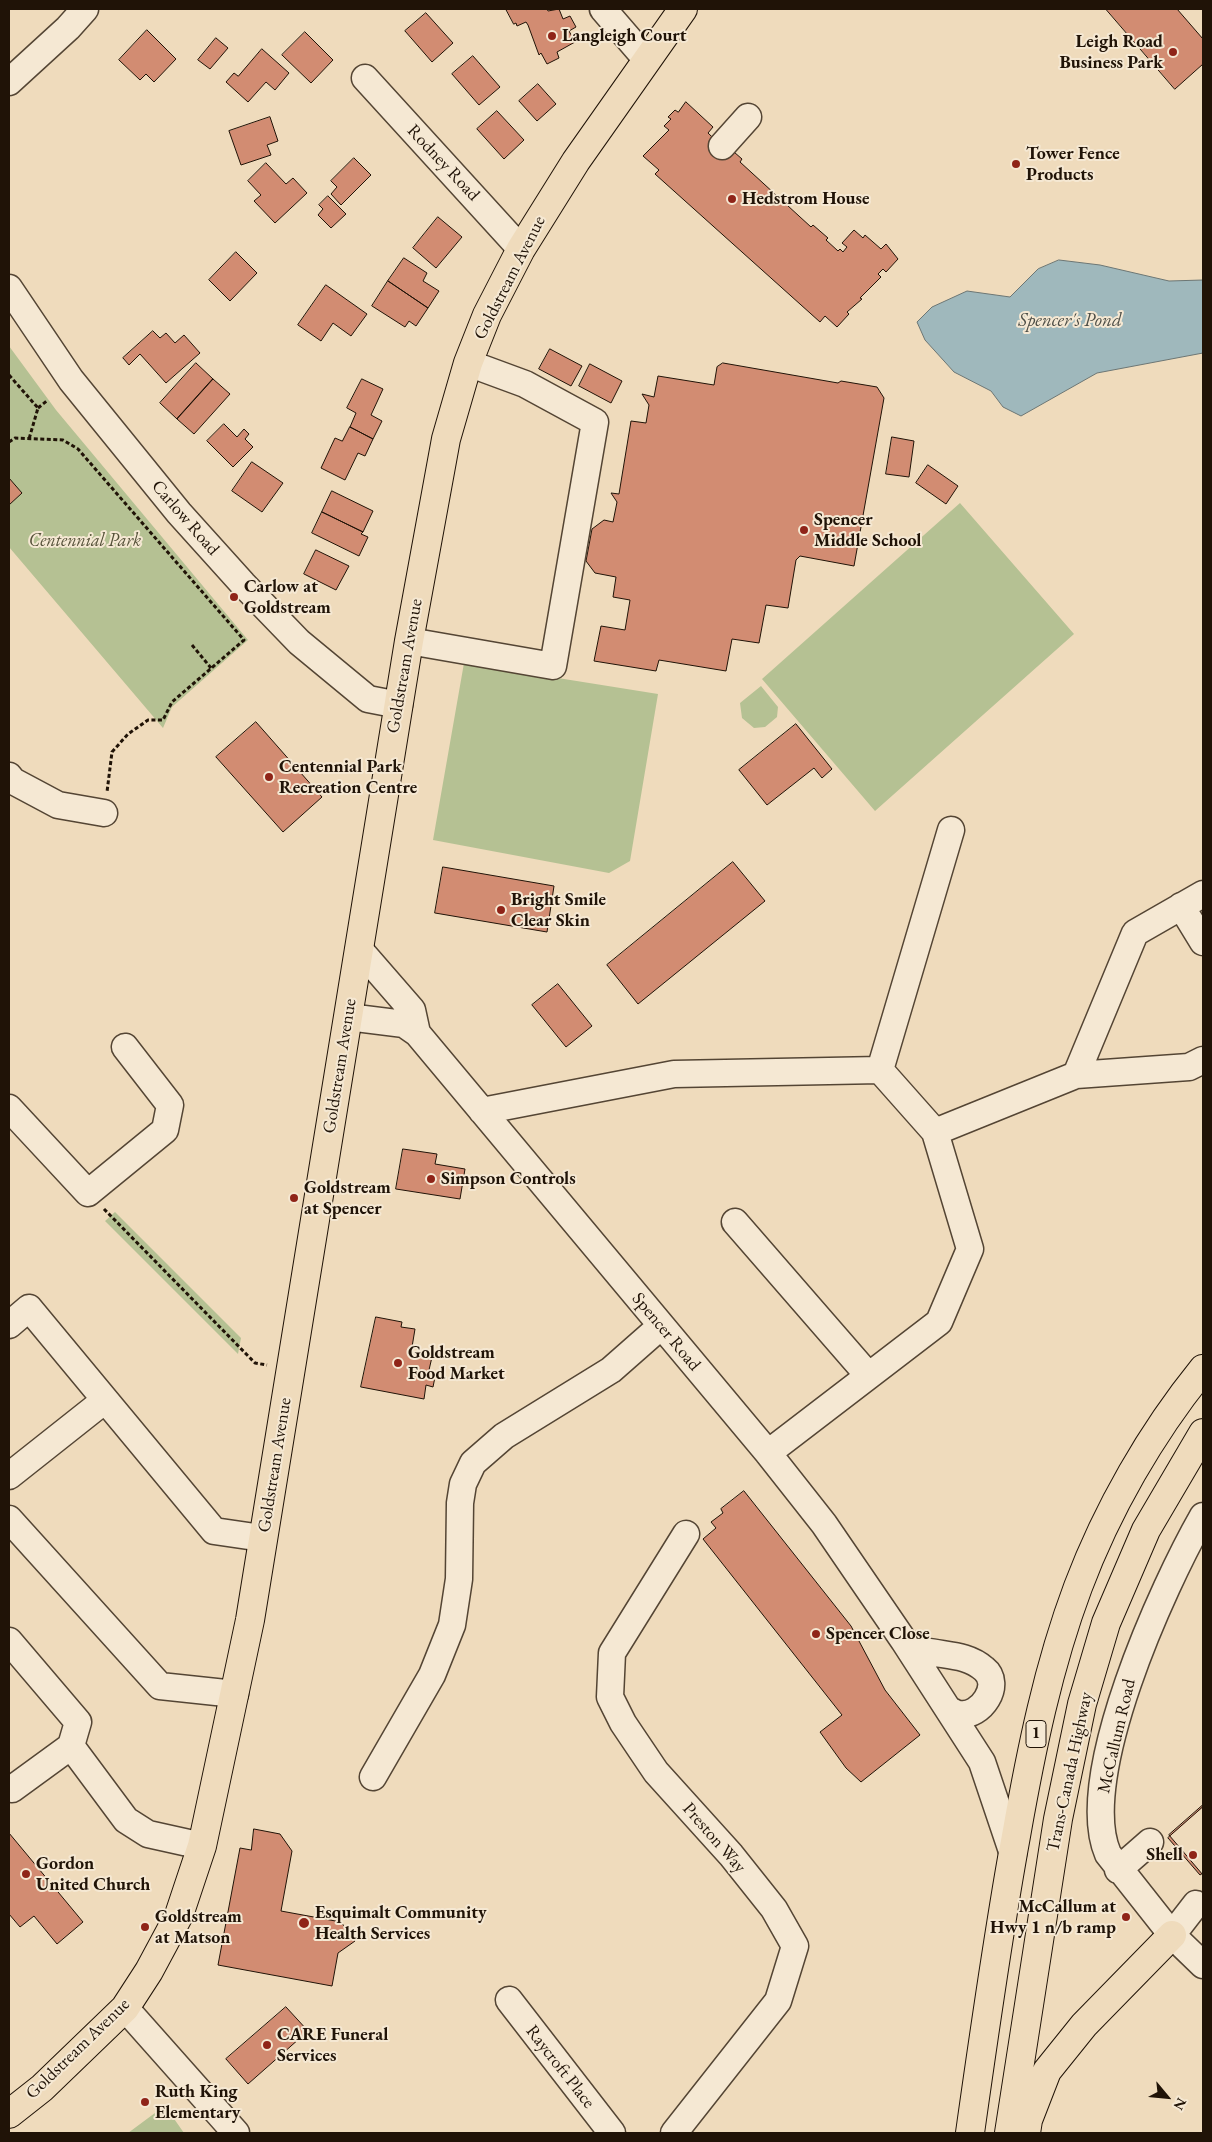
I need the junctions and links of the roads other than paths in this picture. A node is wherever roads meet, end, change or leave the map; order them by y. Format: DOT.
graph roads {
  1 [pos="85,9"];
  2 [pos="603,9"];
  3 [pos="678,11"];
  4 [pos="647,60"];
  5 [pos="364,78"];
  6 [pos="9,82"];
  7 [pos="748,117"];
  8 [pos="722,146"];
  9 [pos="522,248"];
  10 [pos="9,288"];
  11 [pos="468,363"];
  12 [pos="409,641"];
  13 [pos="399,706"];
  14 [pos="9,776"];
  15 [pos="104,812"];
  16 [pos="951,830"];
  17 [pos="1203,894"];
  18 [pos="1181,906"];
  19 [pos="1203,942"];
  20 [pos="359,949"];
  21 [pos="348,1017"];
  22 [pos="417,1033"];
  23 [pos="125,1047"];
  24 [pos="1203,1060"];
  25 [pos="880,1070"];
  26 [pos="1076,1075"];
  27 [pos="9,1108"];
  28 [pos="482,1111"];
  29 [pos="935,1132"];
  30 [pos="735,1222"];
  31 [pos="9,1325"];
  32 [pos="661,1326"];
  33 [pos="1203,1369"];
  34 [pos="868,1376"];
  35 [pos="105,1400"];
  36 [pos="1203,1433"];
  37 [pos="768,1453"];
  38 [pos="9,1476"];
  39 [pos="1203,1516"];
  40 [pos="9,1519"];
  41 [pos="686,1534"];
  42 [pos="262,1538"];
  43 [pos="9,1641"];
  44 [pos="904,1641"];
  45 [pos="235,1694"];
  46 [pos="949,1710"];
  47 [pos="71,1746"];
  48 [pos="373,1777"];
  49 [pos="12,1789"];
  50 [pos="1150,1842"];
  51 [pos="202,1846"];
  52 [pos="1013,1854"];
  53 [pos="1118,1870"];
  54 [pos="1196,1904"];
  55 [pos="1172,1935"];
  56 [pos="1203,1965"];
  57 [pos="509,2000"];
  58 [pos="125,2008"];
  59 [pos="9,2114"];
  60 [pos="236,2133"];
  61 [pos="612,2133"];
  62 [pos="674,2133"];
  63 [pos="970,2133"];
  64 [pos="1009,2133"];
  65 [pos="1026,2133"];
  1 -- 6 [label="street"];
  2 -- 4 [label="street"];
  3 -- 4 [label="main road, Goldstream Avenue"];
  4 -- 9 [label="main road, Goldstream Avenue"];
  5 -- 9 [label="street, Rodney Road"];
  7 -- 8 [label="street"];
  9 -- 11 [label="main road, Goldstream Avenue"];
  10 -- 13 [label="street, Carlow Road"];
  11 -- 12 [label="main road, Goldstream Avenue"];
  11 -- 12 [label="street"];
  12 -- 13 [label="main road, Goldstream Avenue"];
  13 -- 20 [label="main road, Goldstream Avenue"];
  14 -- 15 [label="street"];
  16 -- 25 [label="street"];
  17 -- 18 [label="street"];
  18 -- 19 [label="street"];
  18 -- 26 [label="street"];
  20 -- 21 [label="main road, Goldstream Avenue"];
  20 -- 22 [label="street, Spencer Road"];
  21 -- 22 [label="street, Spencer Road"];
  21 -- 42 [label="main road, Goldstream Avenue"];
  22 -- 28 [label="street, Spencer Road"];
  23 -- 27 [label="street"];
  24 -- 26 [label="street"];
  25 -- 28 [label="street"];
  25 -- 29 [label="street"];
  26 -- 29 [label="street"];
  28 -- 32 [label="street, Spencer Road"];
  29 -- 34 [label="street"];
  30 -- 34 [label="street"];
  31 -- 35 [label="street"];
  32 -- 37 [label="street, Spencer Road"];
  32 -- 48 [label="street"];
  33 -- 52 [label="main road, 1"];
  34 -- 37 [label="street"];
  35 -- 38 [label="street"];
  35 -- 42 [label="street"];
  36 -- 64 [label="main road, Trans-Canada Highway"];
  37 -- 44 [label="street, Spencer Road"];
  39 -- 53 [label="street, McCallum Road"];
  40 -- 45 [label="street"];
  41 -- 62 [label="street, Preston Way"];
  42 -- 45 [label="main road, Goldstream Avenue"];
  43 -- 47 [label="street"];
  44 -- 46 [label="street, Spencer Road"];
  44 -- 46 [label="street"];
  45 -- 51 [label="main road, Goldstream Avenue"];
  46 -- 52 [label="street, Spencer Road"];
  47 -- 49 [label="street"];
  47 -- 51 [label="street"];
  50 -- 53 [label="street"];
  51 -- 58 [label="main road, Goldstream Avenue"];
  52 -- 63 [label="main road, 1"];
  53 -- 55 [label="street, McCallum Road"];
  54 -- 55 [label="street"];
  55 -- 56 [label="street, McCallum Road"];
  55 -- 65 [label="main road"];
  57 -- 61 [label="street, Raycroft Place"];
  58 -- 59 [label="main road, Goldstream Avenue"];
  58 -- 60 [label="street"];
}
